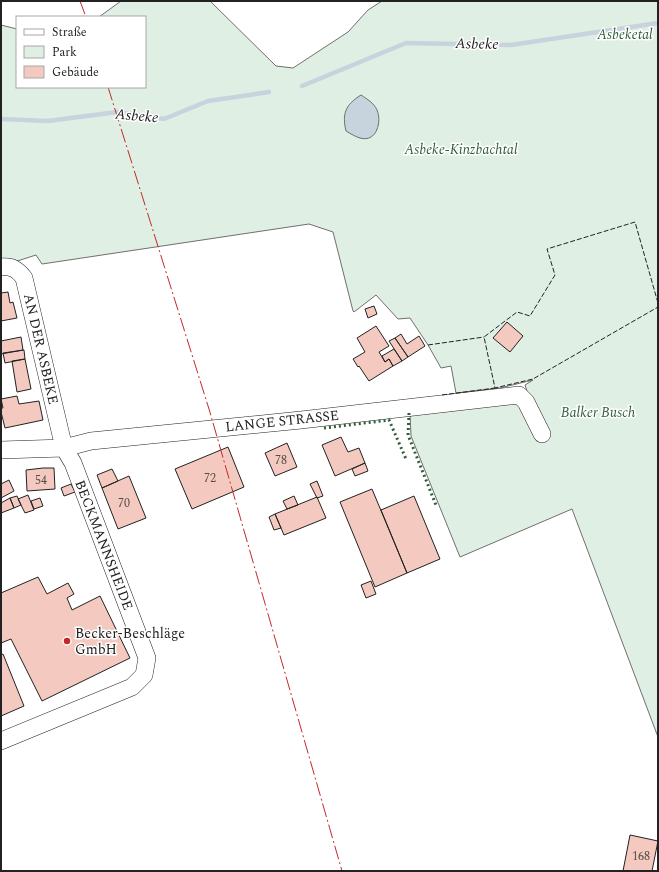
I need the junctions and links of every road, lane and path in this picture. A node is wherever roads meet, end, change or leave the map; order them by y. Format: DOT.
graph roads {
  1 [pos="1,267"];
  2 [pos="542,434"];
  3 [pos="64,448"];
  4 [pos="1,450"];
  5 [pos="1,741"];
  1 -- 3 [label="street, AN DER ASBEKE"];
  2 -- 3 [label="street, LANGE STRASSE"];
  3 -- 4 [label="street, LANGE STRASSE"];
  3 -- 5 [label="street, BECKMANNSHEIDE"];
}
